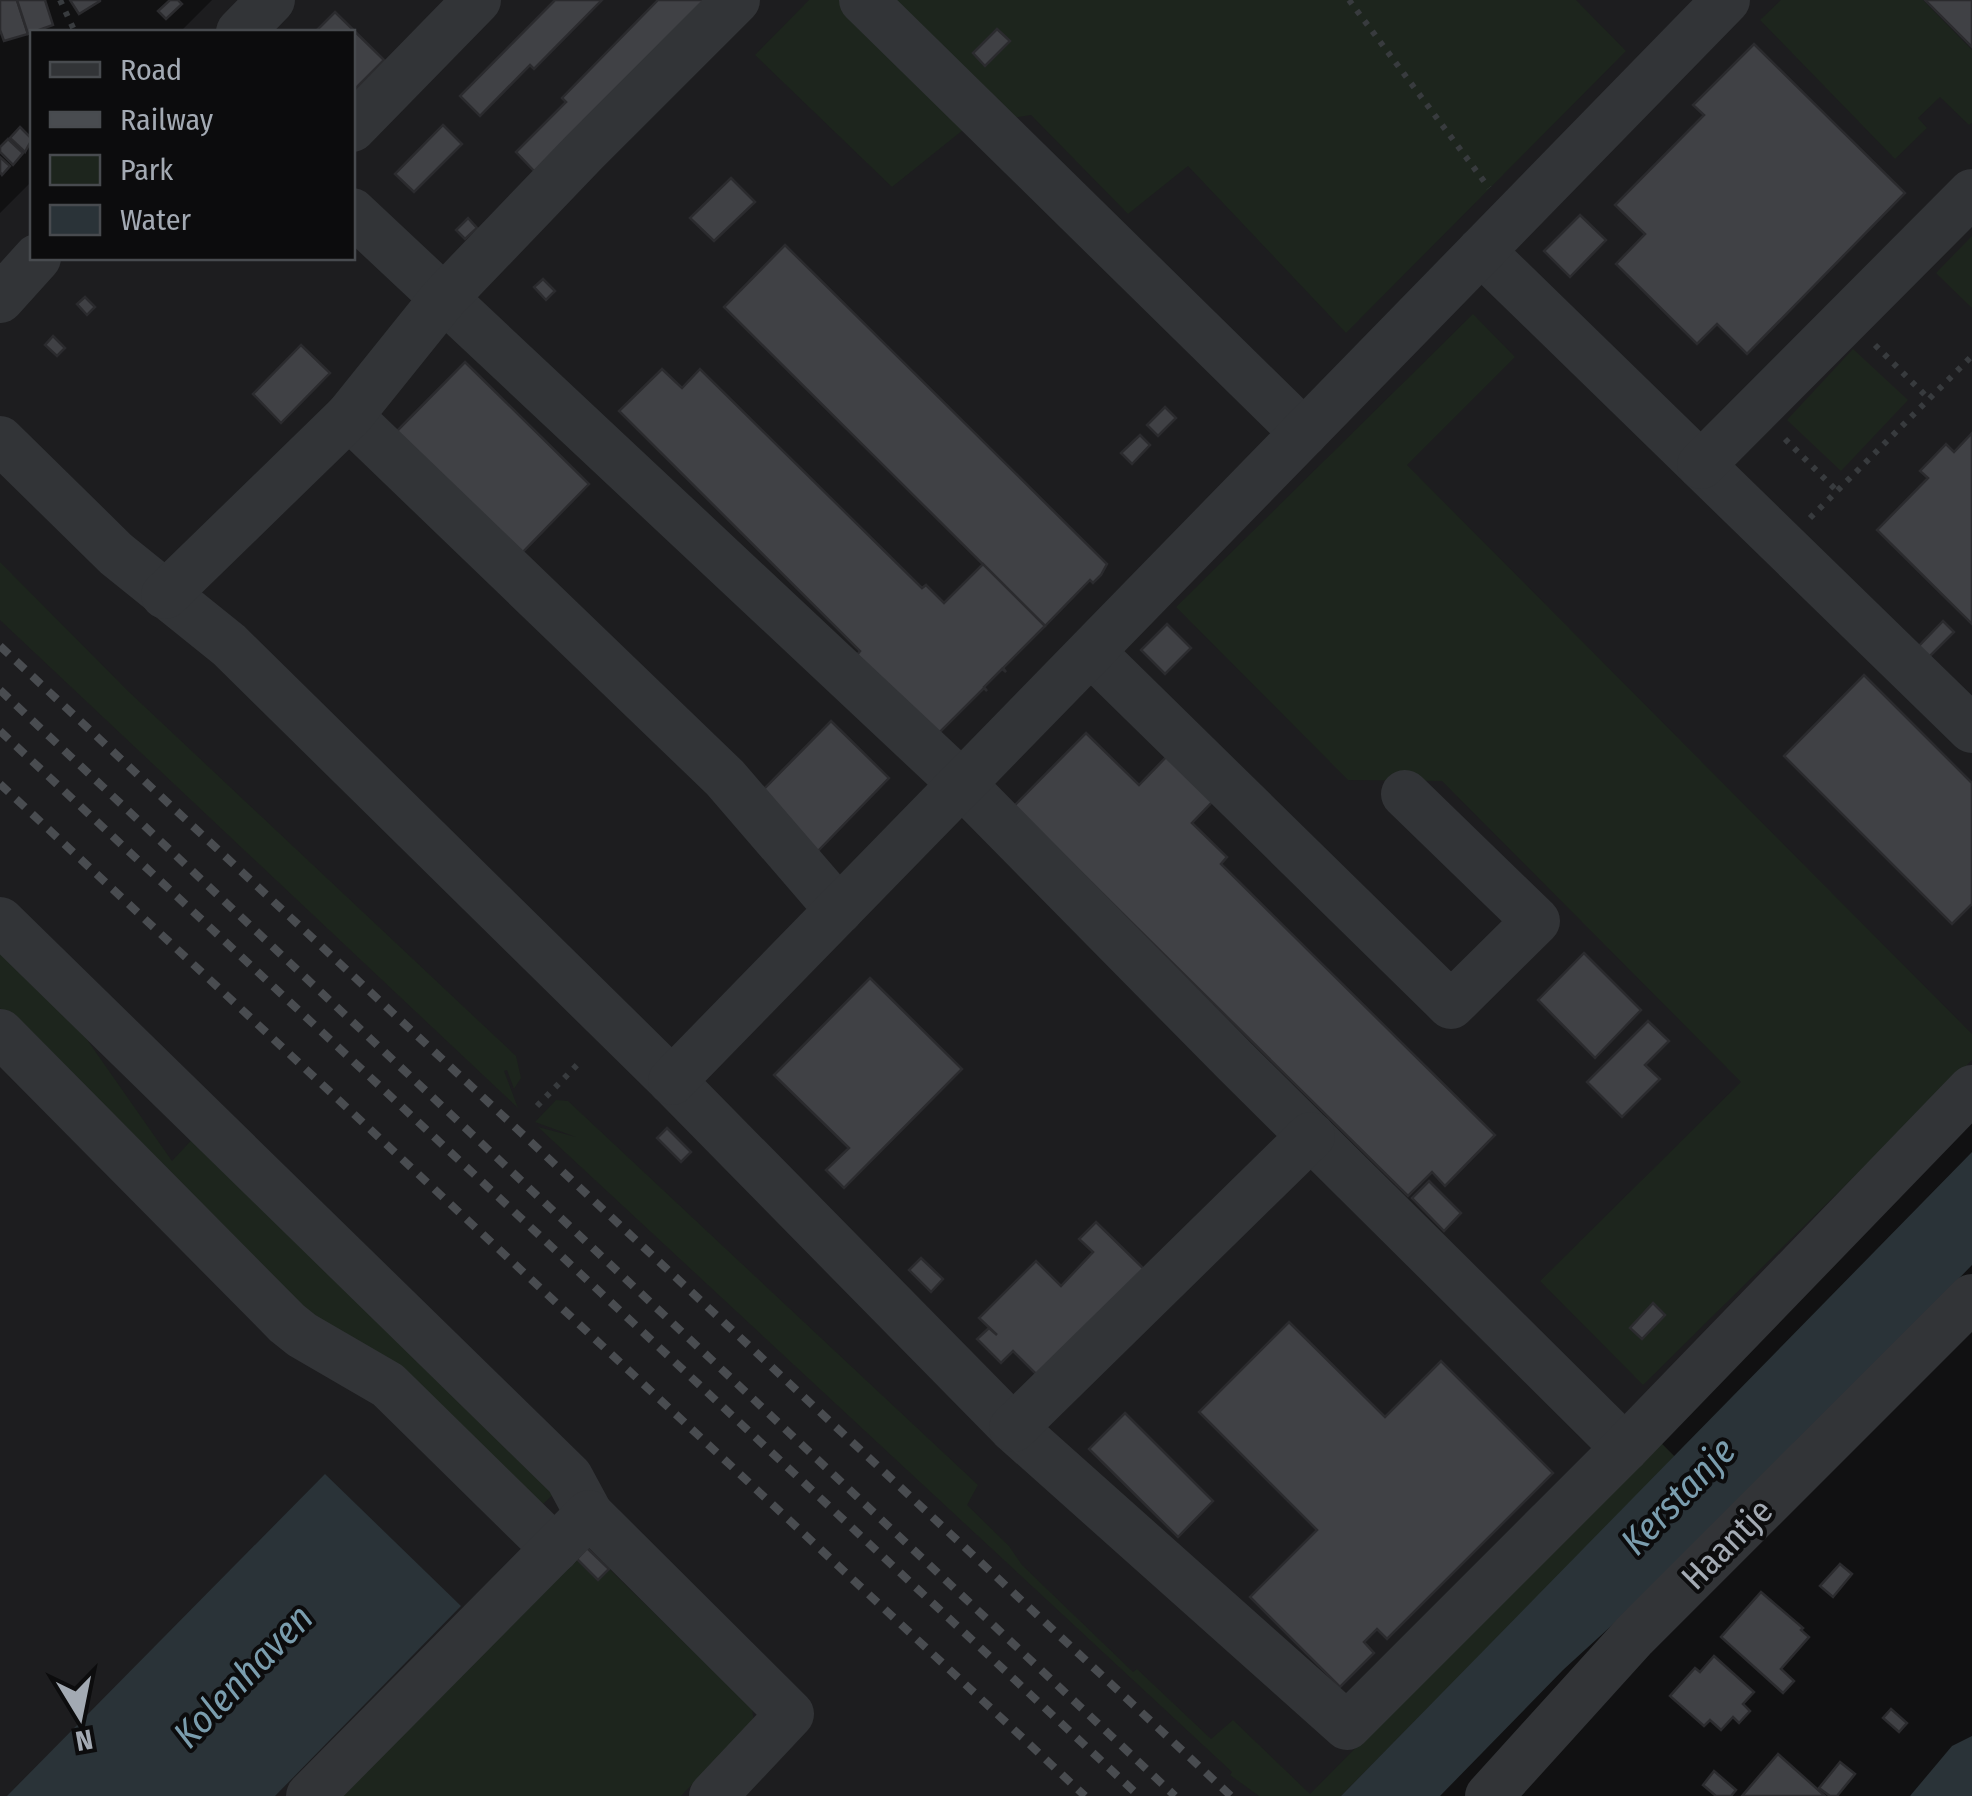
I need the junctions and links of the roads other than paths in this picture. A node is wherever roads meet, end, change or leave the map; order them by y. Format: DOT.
graph roads {
  1 [pos="271,0"];
  2 [pos="477,0"];
  3 [pos="736,0"];
  4 [pos="864,0"];
  5 [pos="1726,0"];
  6 [pos="242,30"];
  7 [pos="355,125"];
  8 [pos="1972,193"];
  9 [pos="355,215"];
  10 [pos="1497,235"];
  11 [pos="35,260"];
  12 [pos="0,299"];
  13 [pos="443,299"];
  14 [pos="349,416"];
  15 [pos="1304,433"];
  16 [pos="0,440"];
  17 [pos="1701,465"];
  18 [pos="164,595"];
  19 [pos="1091,652"];
  20 [pos="1972,728"];
  21 [pos="962,784"];
  22 [pos="1405,794"];
  23 [pos="840,910"];
  24 [pos="0,921"];
  25 [pos="0,1033"];
  26 [pos="672,1081"];
  27 [pos="1972,1089"];
  28 [pos="1311,1136"];
  29 [pos="1972,1298"];
  30 [pos="1012,1428"];
  31 [pos="1625,1448"];
  32 [pos="589,1514"];
  33 [pos="555,1549"];
  34 [pos="310,1796"];
  35 [pos="714,1796"];
  36 [pos="1489,1796"];
  1 -- 6 [label="street"];
  2 -- 7 [label="street"];
  3 -- 13 [label="street"];
  4 -- 15 [label="street"];
  5 -- 10 [label="street"];
  8 -- 17 [label="street"];
  9 -- 13 [label="street"];
  10 -- 15 [label="street"];
  10 -- 17 [label="street"];
  11 -- 12 [label="street"];
  13 -- 14 [label="street"];
  13 -- 21 [label="street"];
  14 -- 18 [label="street"];
  14 -- 23 [label="street"];
  15 -- 19 [label="street"];
  16 -- 18 [label="street"];
  17 -- 20 [label="street"];
  18 -- 26 [label="street"];
  19 -- 21 [label="street"];
  19 -- 22 [label="street"];
  21 -- 23 [label="street"];
  21 -- 28 [label="street"];
  23 -- 26 [label="street"];
  24 -- 32 [label="street"];
  25 -- 33 [label="street"];
  26 -- 30 [label="street"];
  27 -- 31 [label="street"];
  28 -- 30 [label="street"];
  28 -- 31 [label="street"];
  29 -- 36 [label="street, Haantje"];
  30 -- 31 [label="street"];
  32 -- 33 [label="street"];
  32 -- 35 [label="street"];
  33 -- 34 [label="street"];
}
